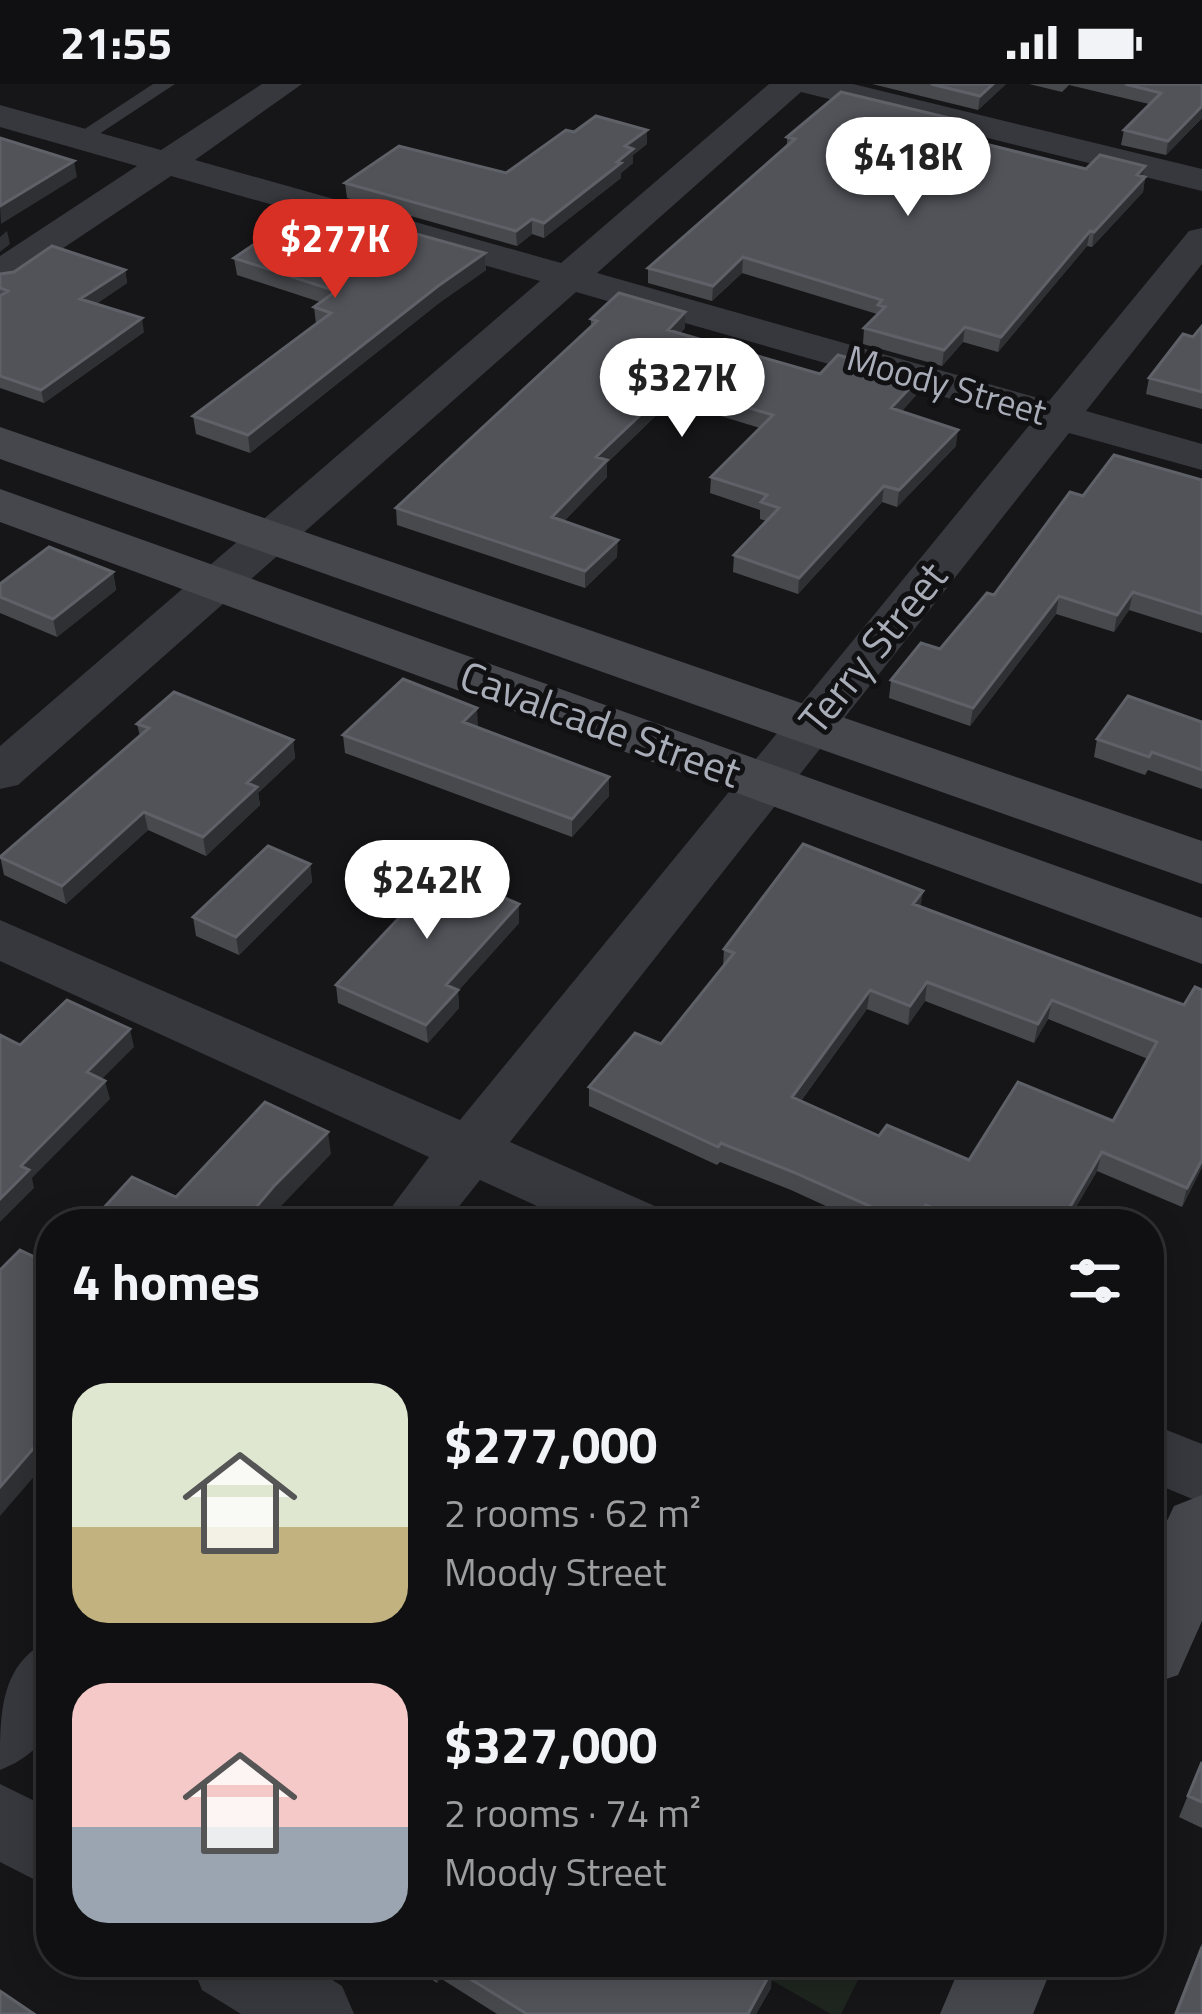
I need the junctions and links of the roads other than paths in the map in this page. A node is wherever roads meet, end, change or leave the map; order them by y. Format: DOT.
graph roads {
  1 [pos="166,84"];
  2 [pos="285,84"];
  3 [pos="790,84"];
  4 [pos="812,84"];
  5 [pos="0,116"];
  6 [pos="80,138"];
  7 [pos="166,163"];
  8 [pos="1202,180"];
  9 [pos="1202,239"];
  10 [pos="0,273"];
  11 [pos="570,276"];
  12 [pos="1058,416"];
  13 [pos="0,442"];
  14 [pos="1202,457"];
  15 [pos="0,504"];
  16 [pos="272,537"];
  17 [pos="218,583"];
  18 [pos="809,725"];
  19 [pos="0,773"];
  20 [pos="764,782"];
  21 [pos="1202,863"];
  22 [pos="0,939"];
  23 [pos="1202,942"];
  24 [pos="469,1150"];
  25 [pos="422,1209"];
  26 [pos="601,1209"];
  27 [pos="1164,1458"];
  28 [pos="1202,1474"];
  29 [pos="1202,1530"];
  30 [pos="1164,1615"];
  31 [pos="36,1691"];
  32 [pos="0,1736"];
  33 [pos="0,1820"];
  34 [pos="36,1843"];
  35 [pos="254,1977"];
  36 [pos="1002,1977"];
  37 [pos="314,2014"];
  38 [pos="986,2014"];
  1 -- 6 [label="lane"];
  2 -- 7 [label="street"];
  3 -- 11 [label="street"];
  4 -- 8 [label="street"];
  5 -- 6 [label="street, Moody Street"];
  6 -- 7 [label="street, Moody Street"];
  7 -- 10 [label="street"];
  7 -- 11 [label="street, Moody Street"];
  9 -- 12 [label="street, Terry Street"];
  11 -- 12 [label="street, Moody Street"];
  11 -- 16 [label="street"];
  12 -- 14 [label="street, Moody Street"];
  12 -- 18 [label="street, Terry Street"];
  13 -- 16 [label="main road, Cavalcade Street"];
  15 -- 17 [label="main road, Cavalcade Street"];
  16 -- 17 [label="street"];
  16 -- 18 [label="main road, Cavalcade Street"];
  17 -- 19 [label="street"];
  17 -- 20 [label="main road, Cavalcade Street"];
  18 -- 20 [label="street, Terry Street"];
  18 -- 21 [label="main road, Cavalcade Street"];
  20 -- 23 [label="main road, Cavalcade Street"];
  20 -- 24 [label="street, Terry Street"];
  22 -- 24 [label="street"];
  24 -- 25 [label="street, Terry Street"];
  24 -- 26 [label="street"];
  27 -- 28 [label="street"];
  29 -- 30 [label="main road"];
  31 -- 32 [label="street"];
  33 -- 34 [label="street"];
  35 -- 37 [label="street"];
  36 -- 38 [label="main road"];
}
